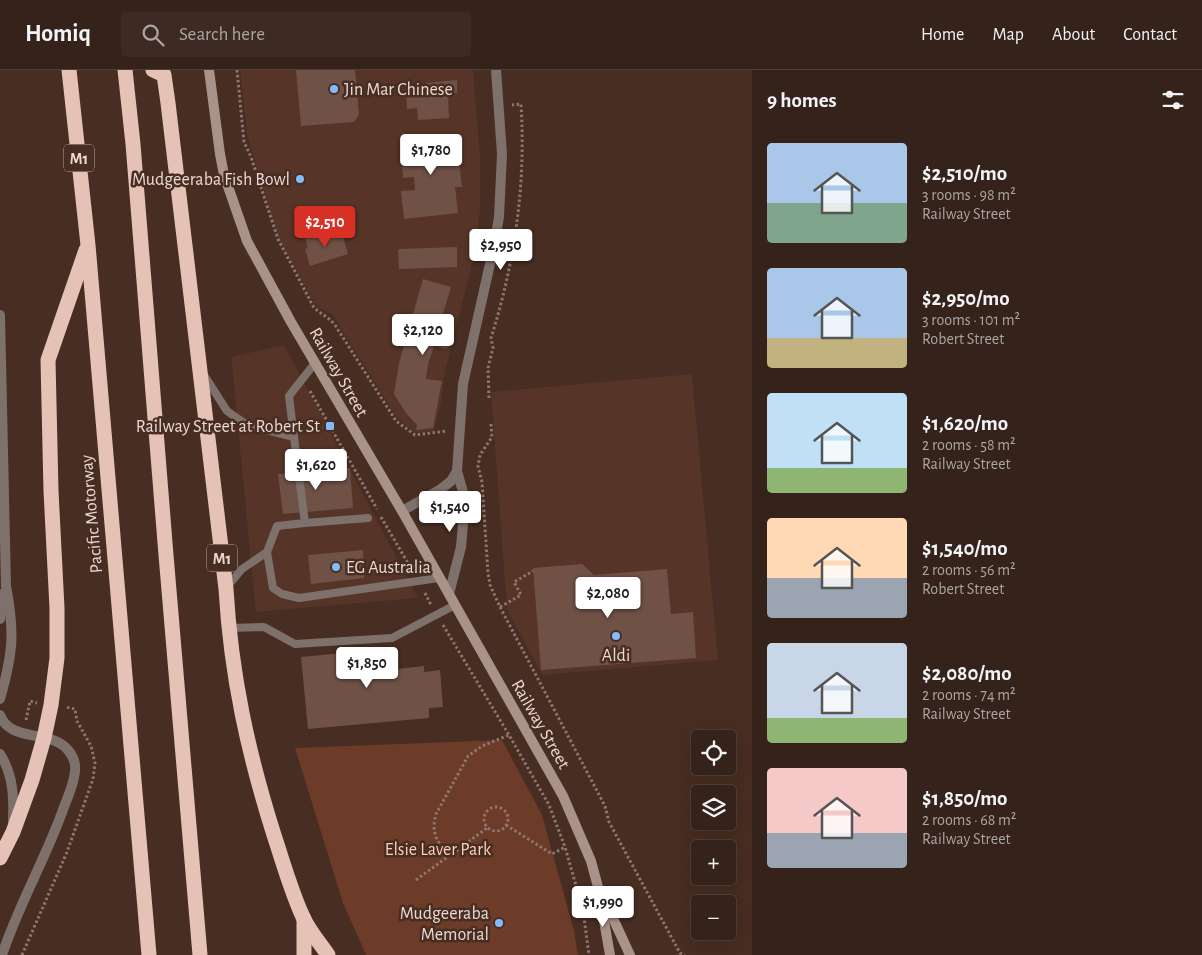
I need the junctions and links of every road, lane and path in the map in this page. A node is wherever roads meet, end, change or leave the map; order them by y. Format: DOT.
graph roads {
  1 [pos="69,70"];
  2 [pos="125,70"];
  3 [pos="153,70"];
  4 [pos="209,70"];
  5 [pos="238,70"];
  6 [pos="496,70"];
  7 [pos="88,245"];
  8 [pos="0,315"];
  9 [pos="316,363"];
  10 [pos="200,369"];
  11 [pos="447,421"];
  12 [pos="491,424"];
  13 [pos="294,437"];
  14 [pos="457,470"];
  15 [pos="402,512"];
  16 [pos="368,518"];
  17 [pos="305,523"];
  18 [pos="267,552"];
  19 [pos="533,571"];
  20 [pos="440,578"];
  21 [pos="6,586"];
  22 [pos="226,589"];
  23 [pos="449,594"];
  24 [pos="455,604"];
  25 [pos="500,607"];
  26 [pos="0,619"];
  27 [pos="228,628"];
  28 [pos="0,699"];
  29 [pos="0,715"];
  30 [pos="509,735"];
  31 [pos="44,738"];
  32 [pos="0,754"];
  33 [pos="506,825"];
  34 [pos="487,828"];
  35 [pos="13,832"];
  36 [pos="565,847"];
  37 [pos="450,854"];
  38 [pos="0,858"];
  39 [pos="572,870"];
  40 [pos="416,880"];
  41 [pos="598,887"];
  42 [pos="304,919"];
  43 [pos="2,955"];
  44 [pos="150,955"];
  45 [pos="200,955"];
  46 [pos="304,955"];
  47 [pos="328,955"];
  48 [pos="589,955"];
  49 [pos="610,955"];
  50 [pos="630,955"];
  51 [pos="684,955"];
  1 -- 7 [label="highway, Pacific Motorway / M1"];
  2 -- 45 [label="highway"];
  3 -- 10 [label="highway, M1"];
  4 -- 9 [label="main road, Railway Street"];
  5 -- 11 [label="path"];
  6 -- 14 [label="street"];
  7 -- 31 [label="highway, M1"];
  7 -- 44 [label="highway, Pacific Motorway / M1"];
  8 -- 21 [label="street"];
  9 -- 13 [label="lane"];
  9 -- 15 [label="main road, Railway Street"];
  10 -- 13 [label="lane"];
  10 -- 22 [label="highway, M1"];
  12 -- 25 [label="path"];
  13 -- 17 [label="lane"];
  14 -- 15 [label="street"];
  14 -- 23 [label="street"];
  15 -- 20 [label="main road, Railway Street"];
  16 -- 17 [label="lane"];
  17 -- 18 [label="lane"];
  18 -- 20 [label="lane"];
  18 -- 22 [label="lane"];
  19 -- 25 [label="path"];
  20 -- 23 [label="main road, Railway Street"];
  21 -- 26 [label="street"];
  21 -- 28 [label="street"];
  22 -- 27 [label="highway, M1"];
  23 -- 24 [label="main road, Railway Street"];
  24 -- 27 [label="lane"];
  24 -- 41 [label="main road, Railway Street"];
  25 -- 51 [label="path"];
  27 -- 42 [label="highway, M1"];
  29 -- 31 [label="street"];
  30 -- 37 [label="path"];
  31 -- 35 [label="highway, M1"];
  31 -- 43 [label="street"];
  32 -- 35 [label="street"];
  33 -- 34 [label="path"];
  33 -- 34 [label="path"];
  33 -- 36 [label="path"];
  34 -- 37 [label="path"];
  35 -- 38 [label="highway, M1"];
  37 -- 40 [label="path"];
  39 -- 48 [label="path"];
  41 -- 49 [label="main road, Railway Street"];
  41 -- 50 [label="main road, Railway Street"];
  42 -- 46 [label="highway, M1"];
  42 -- 47 [label="highway, M1"];
}
